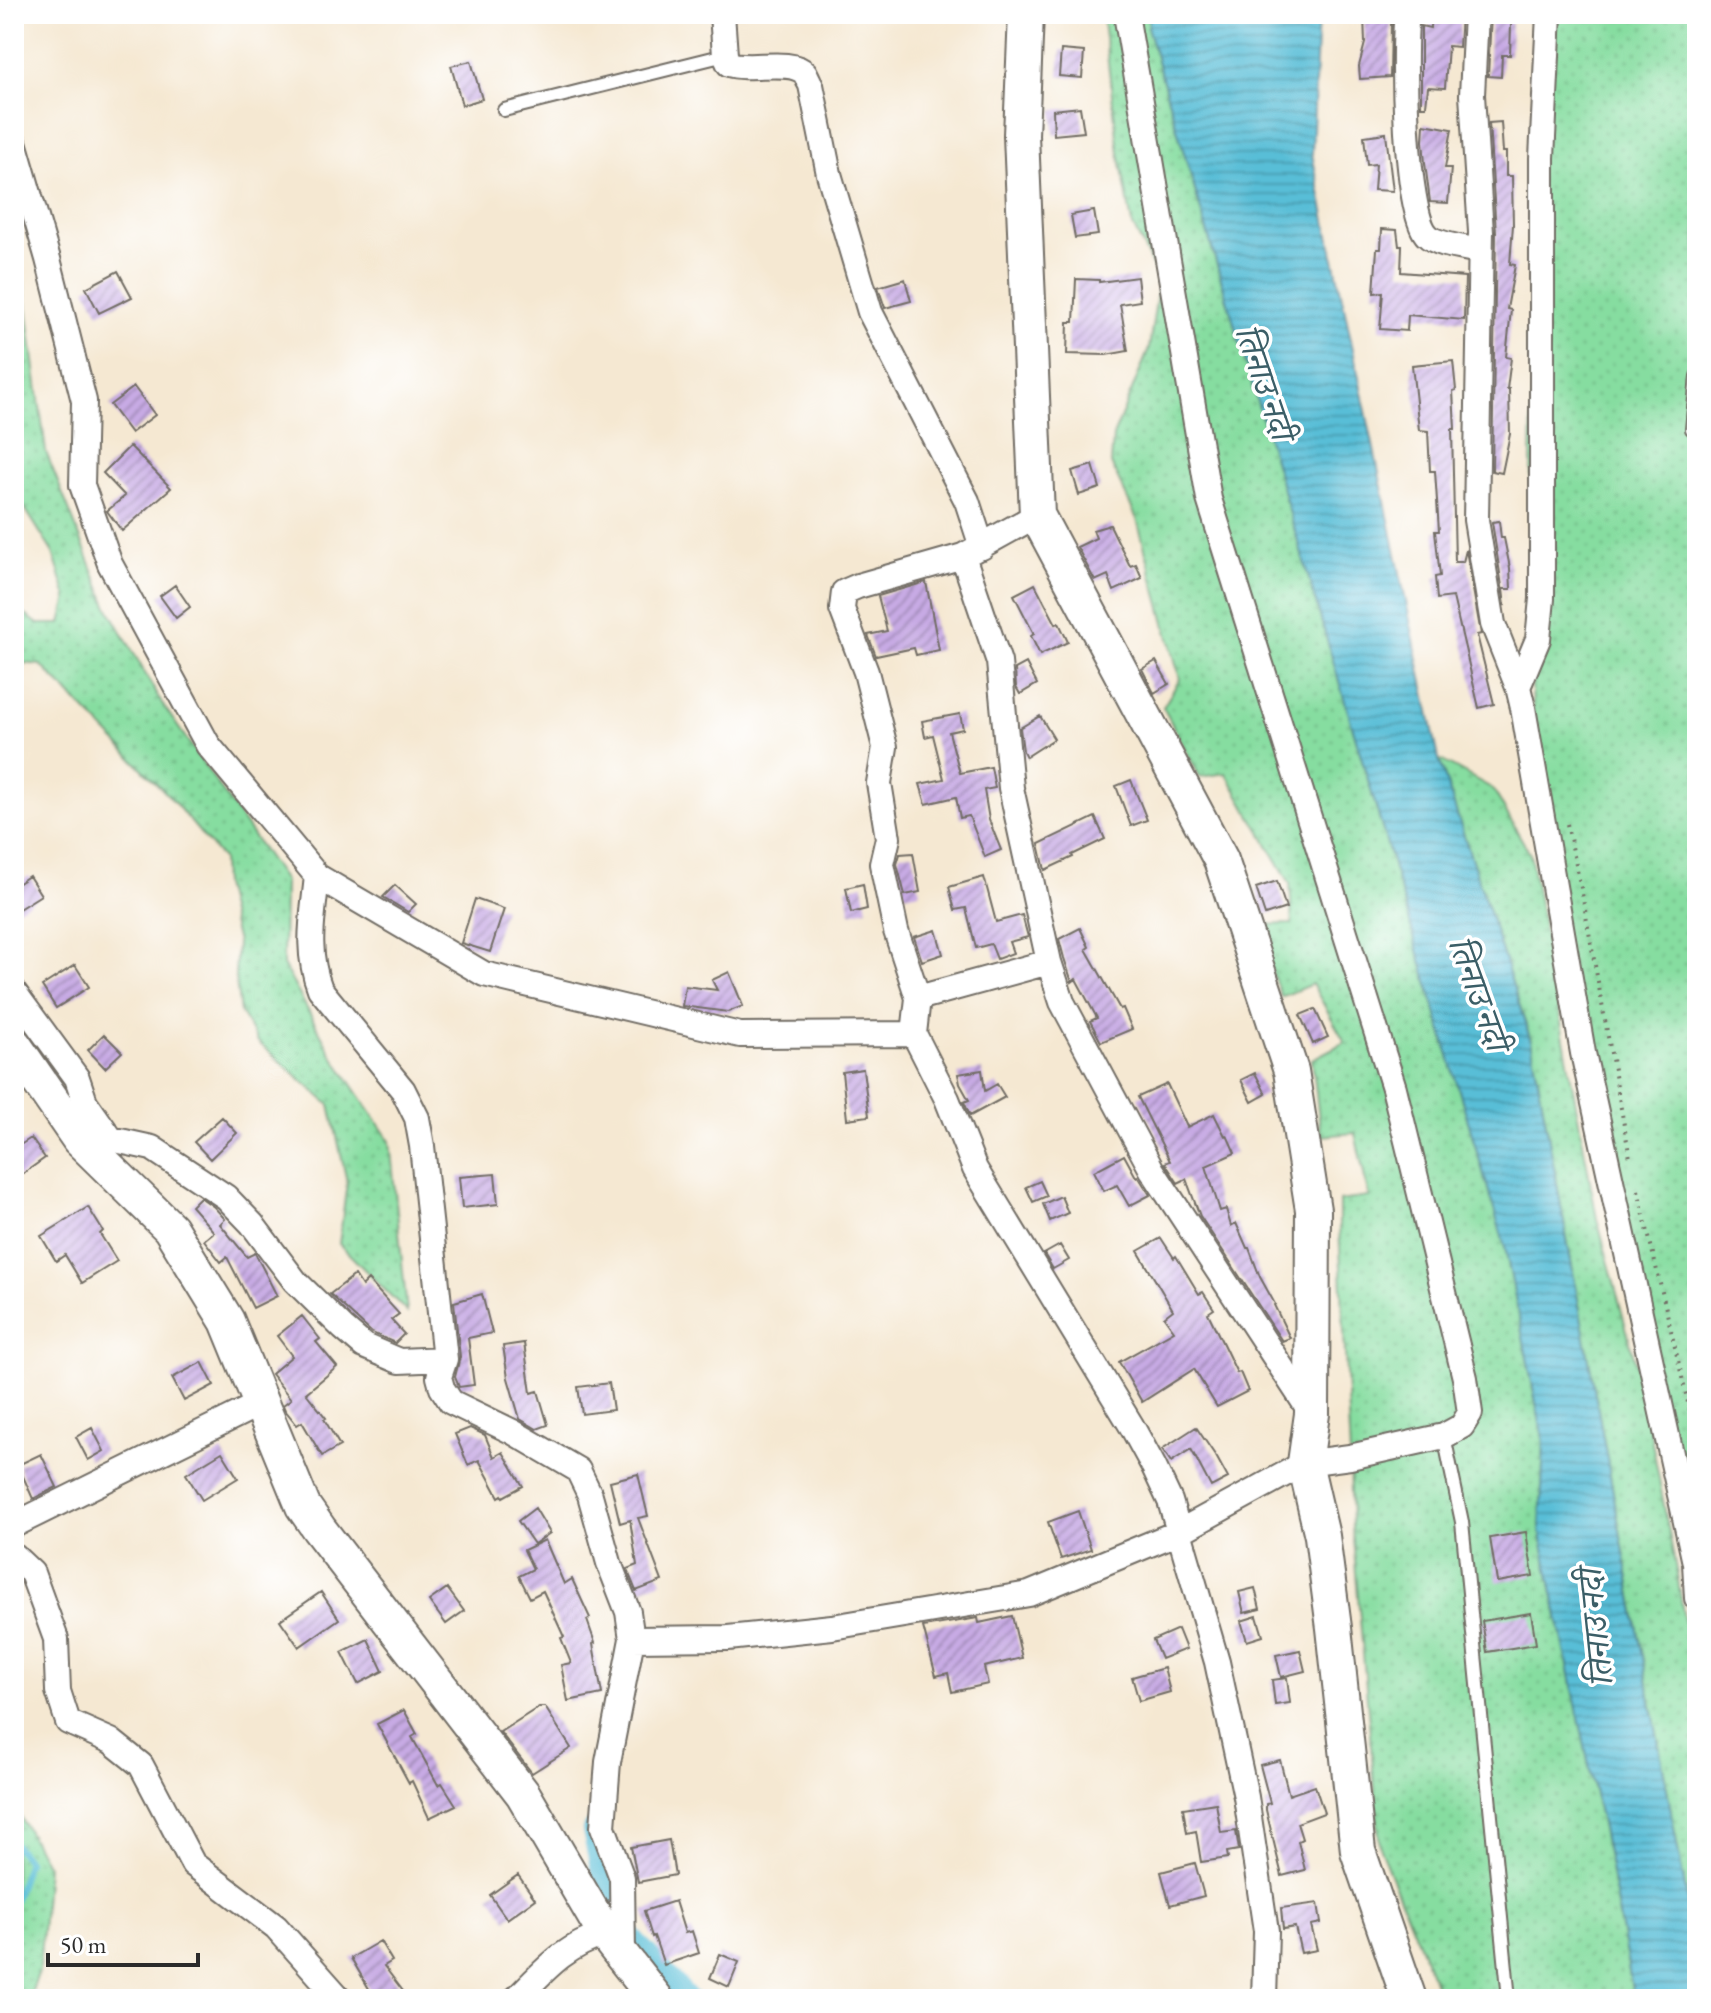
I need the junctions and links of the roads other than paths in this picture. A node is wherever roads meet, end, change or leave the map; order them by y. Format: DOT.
graph roads {
  1 [pos="722,14"];
  2 [pos="1026,14"];
  3 [pos="1126,14"];
  4 [pos="1407,14"];
  5 [pos="1476,14"];
  6 [pos="1549,14"];
  7 [pos="725,55"];
  8 [pos="504,110"];
  9 [pos="14,142"];
  10 [pos="1480,251"];
  11 [pos="1697,376"];
  12 [pos="1692,429"];
  13 [pos="1037,515"];
  14 [pos="973,551"];
  15 [pos="1518,687"];
  16 [pos="317,876"];
  17 [pos="1049,962"];
  18 [pos="14,992"];
  19 [pos="918,998"];
  20 [pos="914,1034"];
  21 [pos="14,1045"];
  22 [pos="445,1359"];
  23 [pos="261,1403"];
  24 [pos="1312,1414"];
  25 [pos="1444,1436"];
  26 [pos="1305,1463"];
  27 [pos="14,1525"];
  28 [pos="1179,1532"];
  29 [pos="14,1556"];
  30 [pos="1697,1598"];
  31 [pos="632,1639"];
  32 [pos="614,1945"];
  33 [pos="340,1999"];
  34 [pos="516,1999"];
  35 [pos="656,1999"];
  36 [pos="1264,1999"];
  37 [pos="1409,1999"];
  38 [pos="1509,1999"];
  1 -- 7 [label="street"];
  2 -- 13 [label="street"];
  3 -- 25 [label="street"];
  4 -- 10 [label="street"];
  5 -- 10 [label="street"];
  6 -- 15 [label="street"];
  7 -- 8 [label="lane"];
  7 -- 14 [label="street"];
  9 -- 16 [label="street"];
  10 -- 15 [label="street"];
  11 -- 12 [label="lane"];
  13 -- 14 [label="street"];
  13 -- 24 [label="street"];
  14 -- 17 [label="street"];
  14 -- 19 [label="street"];
  15 -- 30 [label="street"];
  16 -- 20 [label="street"];
  16 -- 22 [label="street"];
  17 -- 19 [label="street"];
  17 -- 24 [label="street"];
  18 -- 22 [label="street"];
  19 -- 20 [label="street"];
  20 -- 28 [label="street"];
  21 -- 23 [label="street"];
  22 -- 31 [label="street"];
  23 -- 27 [label="street"];
  23 -- 32 [label="street"];
  24 -- 26 [label="street"];
  25 -- 26 [label="street"];
  25 -- 38 [label="lane"];
  26 -- 28 [label="street"];
  26 -- 37 [label="street"];
  28 -- 31 [label="street"];
  28 -- 36 [label="street"];
  29 -- 33 [label="street"];
  31 -- 32 [label="street"];
  32 -- 34 [label="street"];
  32 -- 35 [label="street"];
}
